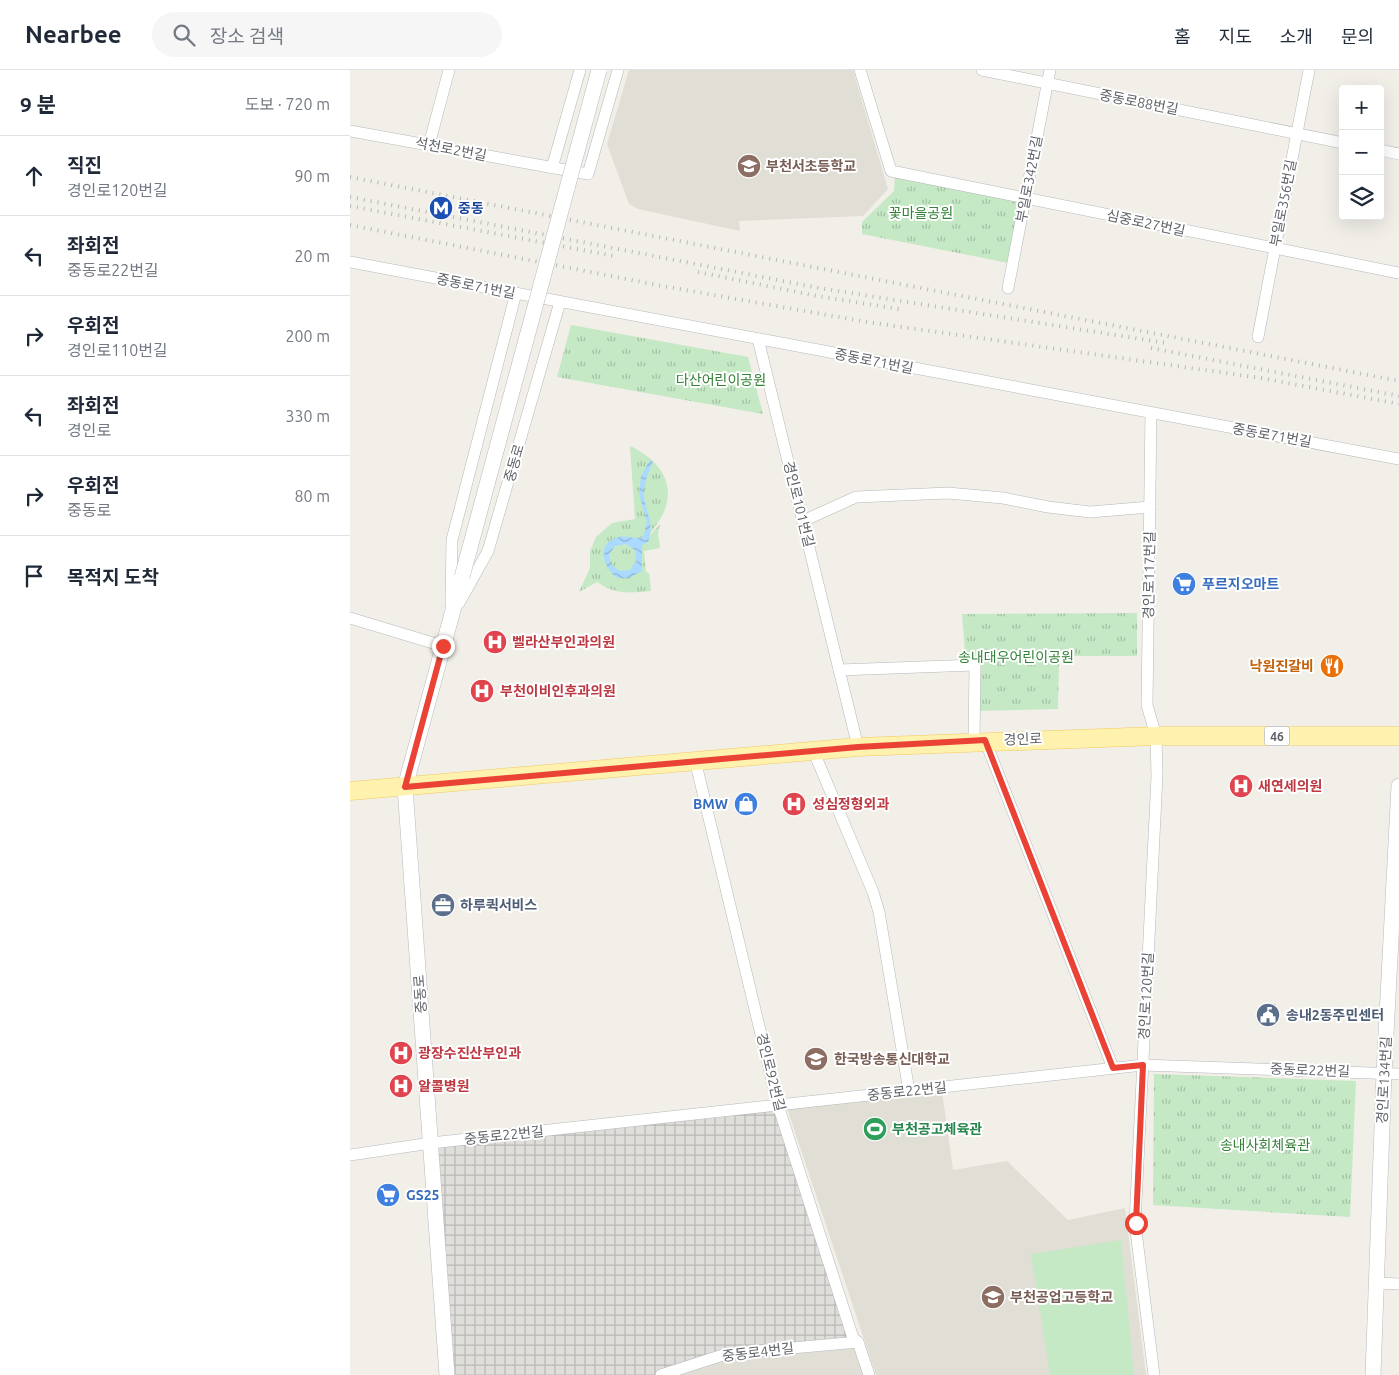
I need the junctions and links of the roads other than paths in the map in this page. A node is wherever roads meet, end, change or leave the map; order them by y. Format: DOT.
graph roads {
  1 [pos="449,70"];
  2 [pos="580,70"];
  3 [pos="599,70"];
  4 [pos="618,70"];
  5 [pos="860,70"];
  6 [pos="982,70"];
  7 [pos="1050,70"];
  8 [pos="1309,70"];
  9 [pos="1047,83"];
  10 [pos="350,131"];
  11 [pos="1296,133"];
  12 [pos="1339,142"];
  13 [pos="429,145"];
  14 [pos="1384,151"];
  15 [pos="1399,154"];
  16 [pos="552,168"];
  17 [pos="1025,198"];
  18 [pos="1274,249"];
  19 [pos="350,262"];
  20 [pos="1399,274"];
  21 [pos="1008,288"];
  22 [pos="516,293"];
  23 [pos="560,302"];
  24 [pos="1258,337"];
  25 [pos="758,339"];
  26 [pos="1151,413"];
  27 [pos="1399,459"];
  28 [pos="1150,507"];
  29 [pos="803,521"];
  30 [pos="350,618"];
  31 [pos="451,618"];
  32 [pos="443,646"];
  33 [pos="840,670"];
  34 [pos="1156,736"];
  35 [pos="1399,736"];
  36 [pos="980,741"];
  37 [pos="858,747"];
  38 [pos="814,750"];
  39 [pos="696,760"];
  40 [pos="1399,786"];
  41 [pos="405,787"];
  42 [pos="350,792"];
  43 [pos="1397,869"];
  44 [pos="1143,1065"];
  45 [pos="1113,1068"];
  46 [pos="1391,1073"];
  47 [pos="908,1091"];
  48 [pos="778,1105"];
  49 [pos="431,1143"];
  50 [pos="350,1155"];
  51 [pos="1376,1283"];
  52 [pos="1399,1284"];
  53 [pos="858,1342"];
  54 [pos="447,1375"];
  55 [pos="661,1375"];
  56 [pos="869,1375"];
  57 [pos="1154,1375"];
  58 [pos="1373,1375"];
  1 -- 13 [label="street"];
  2 -- 16 [label="street"];
  3 -- 31 [label="street, 중동로, bridge"];
  4 -- 16 [label="street, 석천로2번길"];
  5 -- 17 [label="street, 심중로27번길"];
  6 -- 9 [label="street, 중동로88번길"];
  7 -- 9 [label="street, 부일로342번길"];
  8 -- 11 [label="street, 부일로356번길"];
  9 -- 11 [label="street, 중동로88번길"];
  9 -- 17 [label="street, 부일로342번길"];
  10 -- 13 [label="street, 석천로2번길"];
  11 -- 12 [label="street, 중동로88번길"];
  11 -- 18 [label="street, 부일로356번길"];
  13 -- 16 [label="street, 석천로2번길"];
  14 -- 15 [label="street"];
  17 -- 18 [label="street, 심중로27번길"];
  17 -- 21 [label="street, 부일로342번길"];
  18 -- 20 [label="street, 심중로27번길"];
  18 -- 24 [label="street, 부일로356번길"];
  19 -- 22 [label="street, 중동로71번길"];
  22 -- 23 [label="street, 중동로71번길"];
  22 -- 31 [label="street, 중동로"];
  23 -- 25 [label="street, 중동로71번길"];
  23 -- 31 [label="street, 중동로"];
  25 -- 26 [label="street, 중동로71번길"];
  25 -- 29 [label="street, 경인로101번길"];
  26 -- 27 [label="street, 중동로71번길"];
  26 -- 28 [label="street, 경인로117번길"];
  28 -- 29 [label="street"];
  28 -- 34 [label="street, 경인로117번길"];
  29 -- 33 [label="street, 경인로101번길"];
  30 -- 32 [label="street"];
  31 -- 32 [label="street, 중동로"];
  32 -- 41 [label="street, 중동로"];
  33 -- 36 [label="street"];
  33 -- 37 [label="street, 경인로101번길"];
  34 -- 35 [label="main road, 경인로 / 46"];
  34 -- 36 [label="main road, 경인로 / 46"];
  34 -- 44 [label="street, 경인로120번길"];
  36 -- 37 [label="main road, 경인로 / 46"];
  36 -- 45 [label="street"];
  37 -- 38 [label="main road, 경인로 / 46"];
  38 -- 39 [label="main road, 경인로 / 46"];
  38 -- 47 [label="street"];
  39 -- 41 [label="main road, 경인로 / 46"];
  39 -- 48 [label="street, 경인로92번길"];
  40 -- 43 [label="street, 경인로134번길"];
  41 -- 42 [label="main road, 경인로 / 46"];
  41 -- 49 [label="street, 중동로"];
  43 -- 46 [label="street, 경인로134번길"];
  44 -- 45 [label="street, 중동로22번길"];
  44 -- 46 [label="street, 중동로22번길"];
  44 -- 57 [label="street, 경인로120번길"];
  45 -- 47 [label="street, 중동로22번길"];
  46 -- 51 [label="street, 경인로134번길"];
  47 -- 48 [label="street, 중동로22번길"];
  48 -- 49 [label="street, 중동로22번길"];
  48 -- 53 [label="street, 경인로92번길"];
  49 -- 50 [label="street, 중동로22번길"];
  49 -- 54 [label="street, 중동로"];
  51 -- 52 [label="street"];
  51 -- 58 [label="street, 경인로134번길"];
  53 -- 55 [label="street, 중동로4번길"];
  53 -- 56 [label="street, 경인로92번길"];
}
